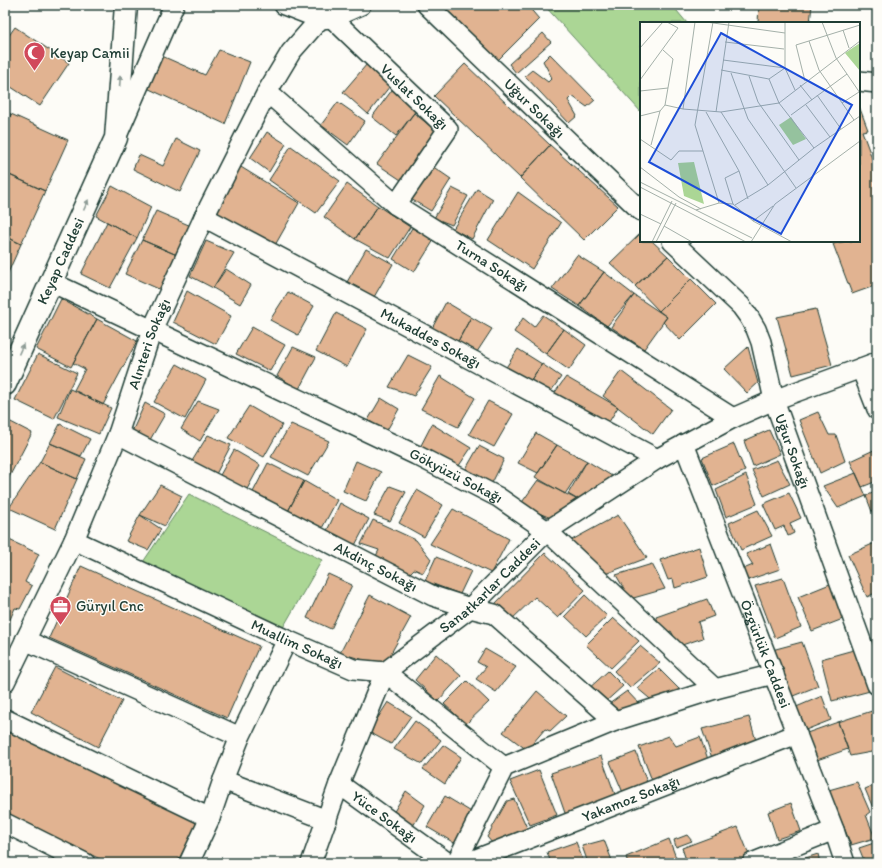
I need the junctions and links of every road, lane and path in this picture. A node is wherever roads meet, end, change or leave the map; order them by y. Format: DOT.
graph roads {
  1 [pos="126,5"];
  2 [pos="174,5"];
  3 [pos="284,5"];
  4 [pos="361,5"];
  5 [pos="427,5"];
  6 [pos="326,19"];
  7 [pos="860,81"];
  8 [pos="877,83"];
  9 [pos="268,92"];
  10 [pos="116,138"];
  11 [pos="396,205"];
  12 [pos="640,208"];
  13 [pos="204,217"];
  14 [pos="673,242"];
  15 [pos="51,282"];
  16 [pos="152,330"];
  17 [pos="869,365"];
  18 [pos="5,384"];
  19 [pos="774,400"];
  20 [pos="877,409"];
  21 [pos="733,418"];
  22 [pos="118,434"];
  23 [pos="684,444"];
  24 [pos="657,459"];
  25 [pos="547,531"];
  26 [pos="74,540"];
  27 [pos="470,608"];
  28 [pos="25,640"];
  29 [pos="287,640"];
  30 [pos="385,672"];
  31 [pos="774,674"];
  32 [pos="5,682"];
  33 [pos="877,685"];
  34 [pos="715,689"];
  35 [pos="5,718"];
  36 [pos="615,721"];
  37 [pos="796,734"];
  38 [pos="240,737"];
  39 [pos="504,767"];
  40 [pos="223,780"];
  41 [pos="339,784"];
  42 [pos="210,818"];
  43 [pos="327,820"];
  44 [pos="5,823"];
  45 [pos="834,830"];
  46 [pos="57,857"];
  47 [pos="312,862"];
  48 [pos="85,863"];
  49 [pos="189,863"];
  50 [pos="448,863"];
  51 [pos="456,863"];
  52 [pos="466,863"];
  53 [pos="752,863"];
  54 [pos="845,863"];
  10 -- 1 [label="main road, Keyap Caddesi, one-way"];
  2 -- 10 [label="street, Keyap Caddesi"];
  3 -- 6 [label="street"];
  4 -- 6 [label="street"];
  5 -- 12 [label="street, Uğur Sokağı"];
  6 -- 9 [label="street, Alınteri Sokağı"];
  6 -- 11 [label="street, Vuslat Sokağı"];
  7 -- 8 [label="street"];
  9 -- 11 [label="street, Turna Sokağı"];
  9 -- 13 [label="street, Alınteri Sokağı"];
  15 -- 10 [label="main road, Keyap Caddesi, one-way"];
  11 -- 21 [label="street, Turna Sokağı"];
  13 -- 16 [label="street, Alınteri Sokağı"];
  13 -- 24 [label="street, Mukaddes Sokağı"];
  14 -- 19 [label="street, Uğur Sokağı"];
  15 -- 16 [label="street, Gökyüzü Sokağı"];
  18 -- 15 [label="main road, Keyap Caddesi, one-way"];
  16 -- 22 [label="street, Alınteri Sokağı"];
  16 -- 25 [label="street, Gökyüzü Sokağı"];
  17 -- 19 [label="street, Sanatkarlar Caddesi"];
  17 -- 20 [label="street"];
  19 -- 21 [label="street, Sanatkarlar Caddesi"];
  19 -- 33 [label="street, Uğur Sokağı"];
  21 -- 23 [label="street, Sanatkarlar Caddesi"];
  22 -- 26 [label="street, Alınteri Sokağı"];
  22 -- 27 [label="street, Akdinç Sokağı"];
  23 -- 24 [label="street, Sanatkarlar Caddesi"];
  23 -- 31 [label="street, Özgürlük Caddesi"];
  24 -- 25 [label="street, Sanatkarlar Caddesi"];
  25 -- 27 [label="street, Sanatkarlar Caddesi"];
  25 -- 34 [label="street, Gökyüzü Sokağı"];
  26 -- 28 [label="street, Alınteri Sokağı"];
  26 -- 29 [label="street, Muallim Sokağı"];
  27 -- 30 [label="street, Sanatkarlar Caddesi"];
  27 -- 36 [label="street, Akdinç Sokağı"];
  28 -- 32 [label="street, Alınteri Sokağı"];
  28 -- 38 [label="street"];
  29 -- 30 [label="street, Muallim Sokağı"];
  29 -- 38 [label="street"];
  30 -- 39 [label="street"];
  30 -- 41 [label="street"];
  31 -- 34 [label="street"];
  31 -- 37 [label="street, Özgürlük Caddesi"];
  34 -- 36 [label="street"];
  35 -- 42 [label="street"];
  36 -- 39 [label="street"];
  37 -- 45 [label="street, Özgürlük Caddesi"];
  37 -- 52 [label="street, Yakamoz Sokağı"];
  38 -- 40 [label="street"];
  39 -- 51 [label="street"];
  40 -- 42 [label="street"];
  40 -- 43 [label="street"];
  41 -- 43 [label="street"];
  41 -- 50 [label="street, Yüce Sokağı"];
  42 -- 49 [label="street"];
  43 -- 47 [label="street"];
  44 -- 46 [label="street"];
  45 -- 53 [label="street"];
  45 -- 54 [label="street, Özgürlük Caddesi"];
  46 -- 48 [label="street"];
}
